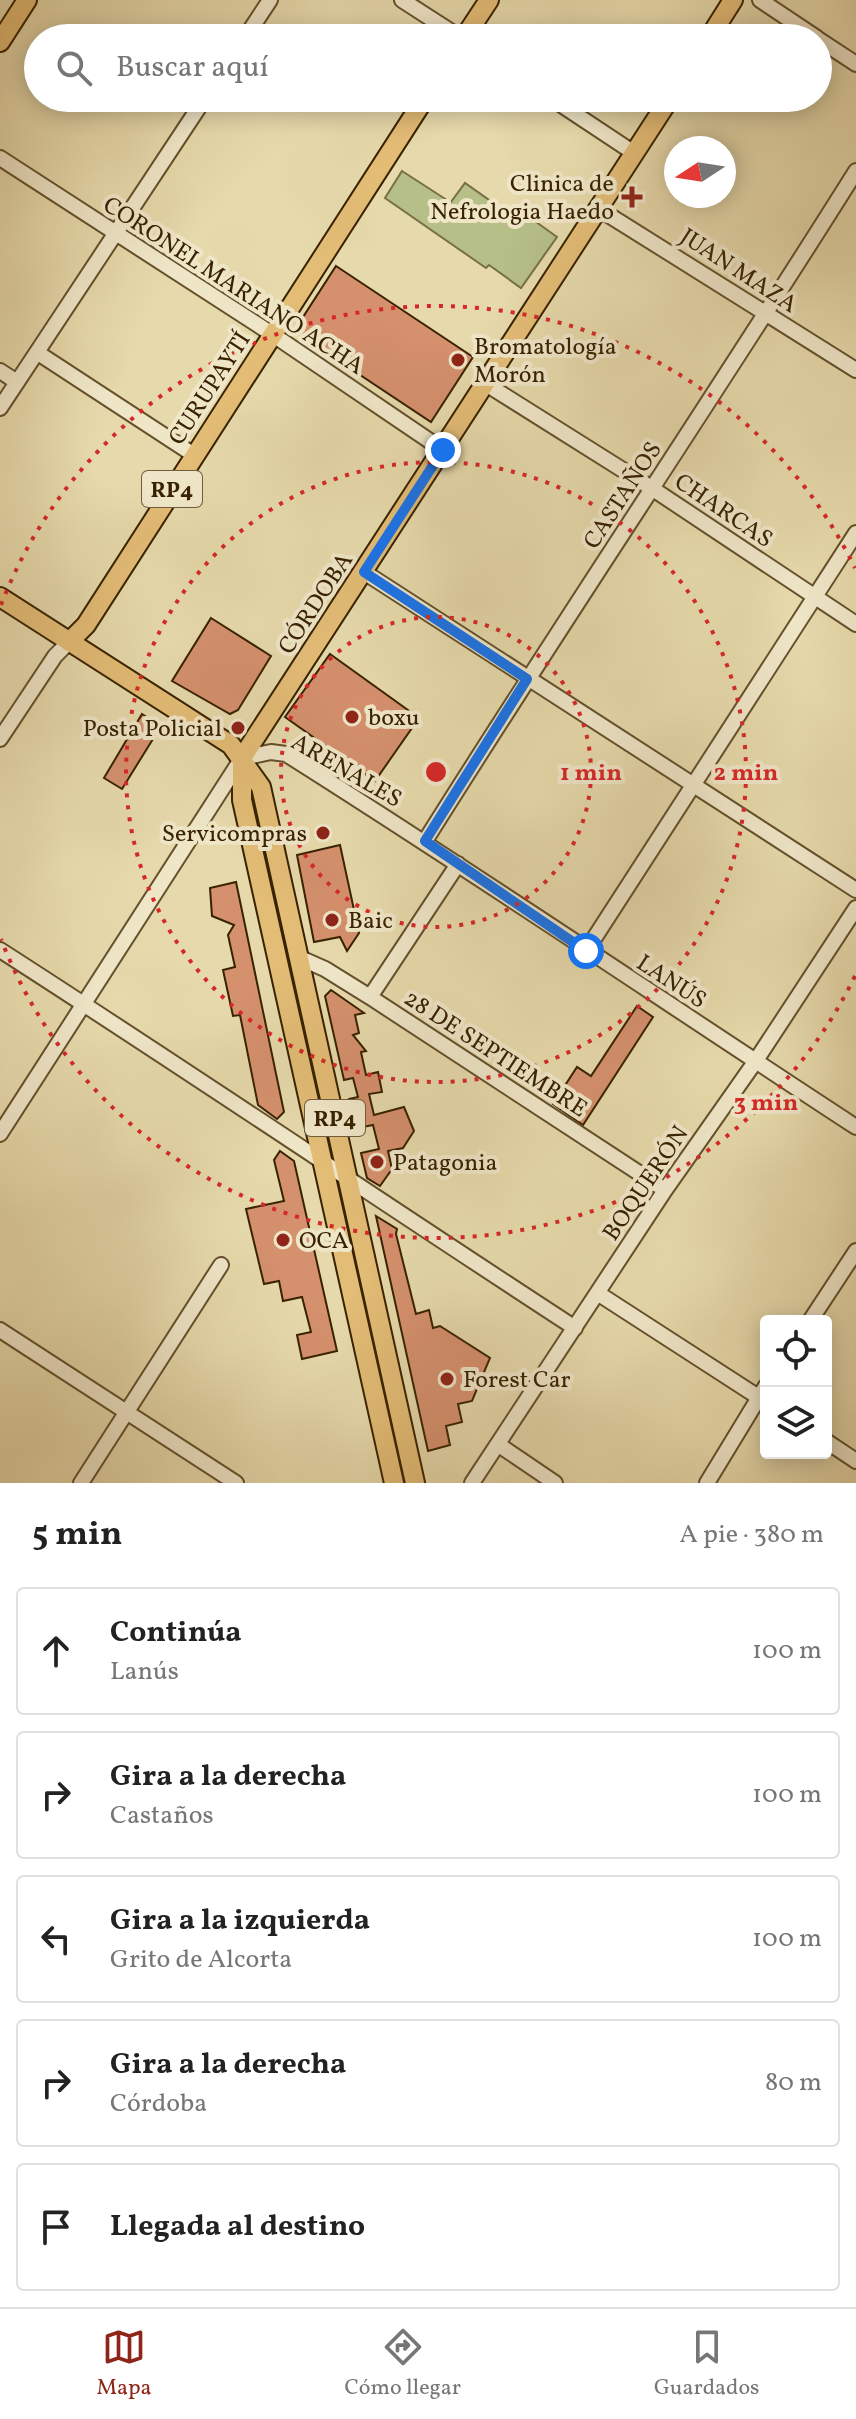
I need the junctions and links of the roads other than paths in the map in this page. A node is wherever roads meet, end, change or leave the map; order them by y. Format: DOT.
graph roads {
  1 [pos="27,0"];
  2 [pos="270,0"];
  3 [pos="402,0"];
  4 [pos="489,0"];
  5 [pos="733,0"];
  6 [pos="760,0"];
  7 [pos="254,24"];
  8 [pos="441,24"];
  9 [pos="473,24"];
  10 [pos="718,24"];
  11 [pos="796,24"];
  12 [pos="0,42"];
  13 [pos="832,48"];
  14 [pos="856,64"];
  15 [pos="196,112"];
  16 [pos="416,112"];
  17 [pos="572,112"];
  18 [pos="661,112"];
  19 [pos="634,153"];
  20 [pos="0,158"];
  21 [pos="856,171"];
  22 [pos="599,209"];
  23 [pos="116,233"];
  24 [pos="766,314"];
  25 [pos="272,334"];
  26 [pos="38,353"];
  27 [pos="856,370"];
  28 [pos="0,371"];
  29 [pos="17,382"];
  30 [pos="486,384"];
  31 [pos="0,408"];
  32 [pos="443,450"];
  33 [pos="194,455"];
  34 [pos="653,489"];
  35 [pos="856,533"];
  36 [pos="364,572"];
  37 [pos="0,597"];
  38 [pos="815,597"];
  39 [pos="856,624"];
  40 [pos="69,642"];
  41 [pos="527,679"];
  42 [pos="0,739"];
  43 [pos="242,758"];
  44 [pos="694,784"];
  45 [pos="425,841"];
  46 [pos="458,864"];
  47 [pos="856,890"];
  48 [pos="856,908"];
  49 [pos="0,950"];
  50 [pos="586,951"];
  51 [pos="300,958"];
  52 [pos="370,997"];
  53 [pos="83,1003"];
  54 [pos="755,1062"];
  55 [pos="856,1127"];
  56 [pos="0,1134"];
  57 [pos="324,1161"];
  58 [pos="350,1181"];
  59 [pos="665,1190"];
  60 [pos="856,1251"];
  61 [pos="221,1265"];
  62 [pos="599,1294"];
  63 [pos="814,1315"];
  64 [pos="575,1328"];
  65 [pos="0,1330"];
  66 [pos="760,1393"];
  67 [pos="760,1401"];
  68 [pos="127,1412"];
  69 [pos="499,1445"];
  70 [pos="832,1445"];
  71 [pos="856,1461"];
  72 [pos="81,1483"];
  73 [pos="236,1483"];
  74 [pos="394,1483"];
  75 [pos="415,1483"];
  76 [pos="472,1483"];
  77 [pos="555,1483"];
  78 [pos="707,1483"];
  1 -- 12 [label="main road"];
  2 -- 7 [label="street"];
  3 -- 8 [label="street"];
  4 -- 9 [label="main road"];
  5 -- 10 [label="main road"];
  6 -- 11 [label="street"];
  13 -- 14 [label="street"];
  15 -- 23 [label="street"];
  16 -- 25 [label="main road, CURUPAYTÍ / RP4"];
  17 -- 19 [label="street"];
  18 -- 19 [label="main road, CÓRDOBA"];
  19 -- 22 [label="main road, CÓRDOBA"];
  20 -- 23 [label="street, CORONEL MARIANO ACHA"];
  21 -- 24 [label="street, CASTAÑOS"];
  22 -- 24 [label="street, JUAN MAZA"];
  22 -- 30 [label="main road, CÓRDOBA"];
  23 -- 25 [label="street, CORONEL MARIANO ACHA"];
  23 -- 26 [label="street"];
  24 -- 27 [label="street, JUAN MAZA"];
  24 -- 34 [label="street, CASTAÑOS"];
  25 -- 32 [label="street, CORONEL MARIANO ACHA"];
  25 -- 33 [label="main road, CURUPAYTÍ / RP4"];
  26 -- 29 [label="street"];
  26 -- 33 [label="street"];
  28 -- 29 [label="street"];
  29 -- 31 [label="street"];
  30 -- 32 [label="main road, CÓRDOBA"];
  30 -- 34 [label="street, CHARCAS"];
  32 -- 36 [label="main road, CÓRDOBA"];
  33 -- 40 [label="main road, CURUPAYTÍ / RP4"];
  34 -- 38 [label="street, CHARCAS"];
  34 -- 41 [label="street, CASTAÑOS"];
  35 -- 38 [label="street"];
  36 -- 41 [label="street"];
  36 -- 43 [label="main road, CÓRDOBA"];
  37 -- 40 [label="main road"];
  38 -- 39 [label="street, CHARCAS"];
  38 -- 44 [label="street"];
  40 -- 42 [label="street, CURUPAYTÍ"];
  40 -- 43 [label="main road, RP4"];
  41 -- 44 [label="street"];
  41 -- 45 [label="street, CASTAÑOS"];
  43 -- 45 [label="street, ARENALES"];
  43 -- 51 [label="main road, RP4"];
  43 -- 53 [label="street, CÓRDOBA"];
  43 -- 57 [label="main road, RP4"];
  44 -- 47 [label="street"];
  44 -- 50 [label="street"];
  45 -- 46 [label="street, LANÚS"];
  46 -- 50 [label="street, LANÚS"];
  46 -- 52 [label="street"];
  48 -- 54 [label="street, BOQUERÓN"];
  49 -- 53 [label="street"];
  50 -- 54 [label="street, LANÚS"];
  51 -- 52 [label="street, 28 DE SEPTIEMBRE"];
  51 -- 58 [label="main road, RP4"];
  52 -- 59 [label="street, 28 DE SEPTIEMBRE"];
  53 -- 56 [label="street, CÓRDOBA"];
  53 -- 57 [label="street"];
  54 -- 55 [label="street, LANÚS"];
  54 -- 59 [label="street, BOQUERÓN"];
  57 -- 58 [label="street"];
  57 -- 74 [label="main road, RP4"];
  58 -- 64 [label="street"];
  58 -- 75 [label="main road, RP4"];
  59 -- 62 [label="street, BOQUERÓN"];
  60 -- 63 [label="street"];
  61 -- 68 [label="street"];
  62 -- 64 [label="street, BOQUERÓN"];
  62 -- 66 [label="street"];
  64 -- 69 [label="street, BOQUERÓN"];
  65 -- 68 [label="street"];
  67 -- 78 [label="street"];
  68 -- 72 [label="street"];
  68 -- 73 [label="street"];
  69 -- 76 [label="street, BOQUERÓN"];
  69 -- 77 [label="street"];
  70 -- 71 [label="street"];
}
